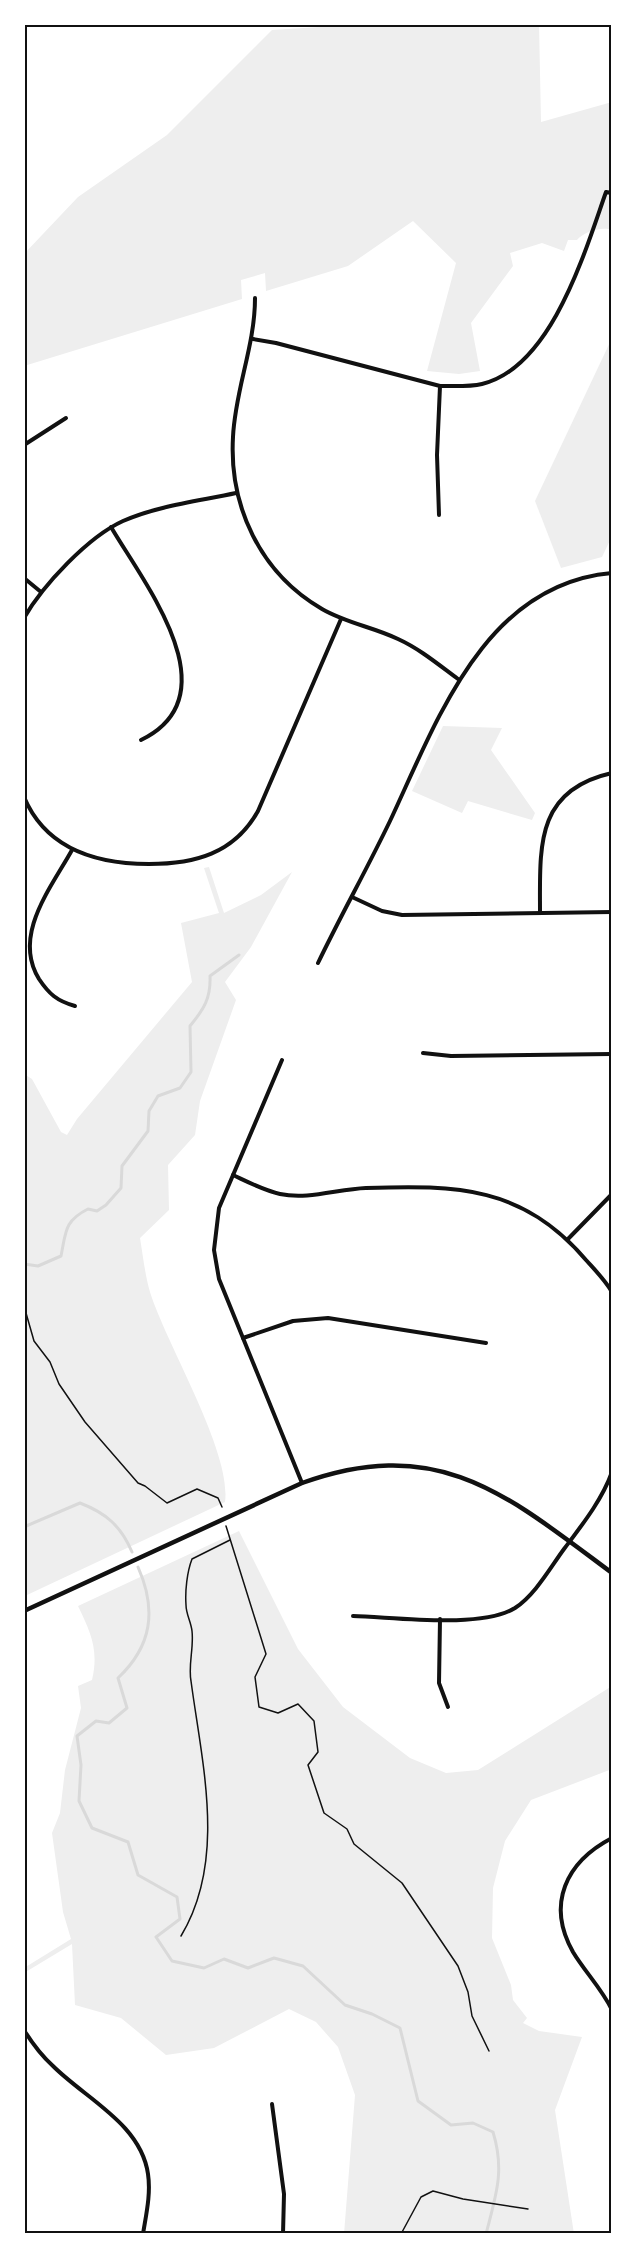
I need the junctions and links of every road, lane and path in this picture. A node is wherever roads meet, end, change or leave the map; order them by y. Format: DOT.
graph roads {
  1 [pos="612,193"];
  2 [pos="255,298"];
  3 [pos="253,339"];
  4 [pos="441,386"];
  5 [pos="66,418"];
  6 [pos="24,445"];
  7 [pos="236,493"];
  8 [pos="439,515"];
  9 [pos="111,527"];
  10 [pos="612,573"];
  11 [pos="24,578"];
  12 [pos="41,592"];
  13 [pos="24,618"];
  14 [pos="341,619"];
  15 [pos="459,679"];
  16 [pos="141,740"];
  17 [pos="612,773"];
  18 [pos="24,796"];
  19 [pos="72,850"];
  20 [pos="352,897"];
  21 [pos="540,912"];
  22 [pos="612,912"];
  23 [pos="318,963"];
  24 [pos="75,1006"];
  25 [pos="423,1053"];
  26 [pos="612,1054"];
  27 [pos="282,1060"];
  28 [pos="233,1175"];
  29 [pos="612,1194"];
  30 [pos="568,1239"];
  31 [pos="612,1292"];
  32 [pos="24,1306"];
  33 [pos="243,1338"];
  34 [pos="486,1343"];
  35 [pos="612,1472"];
  36 [pos="302,1483"];
  37 [pos="222,1507"];
  38 [pos="224,1519"];
  39 [pos="231,1540"];
  40 [pos="569,1541"];
  41 [pos="612,1573"];
  42 [pos="24,1611"];
  43 [pos="353,1616"];
  44 [pos="440,1619"];
  45 [pos="448,1707"];
  46 [pos="612,1838"];
  47 [pos="181,1936"];
  48 [pos="612,2010"];
  49 [pos="24,2032"];
  50 [pos="489,2051"];
  51 [pos="272,2104"];
  52 [pos="528,2209"];
  53 [pos="143,2234"];
  54 [pos="283,2234"];
  55 [pos="400,2234"];
  1 -- 4 [label="street"];
  2 -- 3 [label="street"];
  3 -- 4 [label="street"];
  3 -- 7 [label="street"];
  4 -- 8 [label="street"];
  5 -- 6 [label="street"];
  7 -- 9 [label="street"];
  7 -- 14 [label="street"];
  9 -- 12 [label="street"];
  9 -- 16 [label="street"];
  10 -- 15 [label="street"];
  11 -- 12 [label="street"];
  12 -- 13 [label="street"];
  14 -- 15 [label="street"];
  14 -- 19 [label="street"];
  15 -- 20 [label="street"];
  17 -- 21 [label="street"];
  18 -- 19 [label="street"];
  19 -- 24 [label="street"];
  20 -- 21 [label="street"];
  20 -- 23 [label="street"];
  21 -- 22 [label="street"];
  25 -- 26 [label="street"];
  27 -- 28 [label="street"];
  28 -- 30 [label="street"];
  28 -- 33 [label="street"];
  29 -- 30 [label="street"];
  30 -- 31 [label="street"];
  32 -- 37 [label="path"];
  33 -- 34 [label="street"];
  33 -- 36 [label="street"];
  35 -- 40 [label="street"];
  36 -- 38 [label="street"];
  36 -- 40 [label="street"];
  38 -- 39 [label="path"];
  38 -- 42 [label="street"];
  39 -- 47 [label="path"];
  39 -- 50 [label="path"];
  40 -- 41 [label="street"];
  40 -- 44 [label="street"];
  43 -- 44 [label="street"];
  44 -- 45 [label="street"];
  46 -- 48 [label="street"];
  49 -- 53 [label="street"];
  51 -- 54 [label="street"];
  52 -- 55 [label="path"];
}
